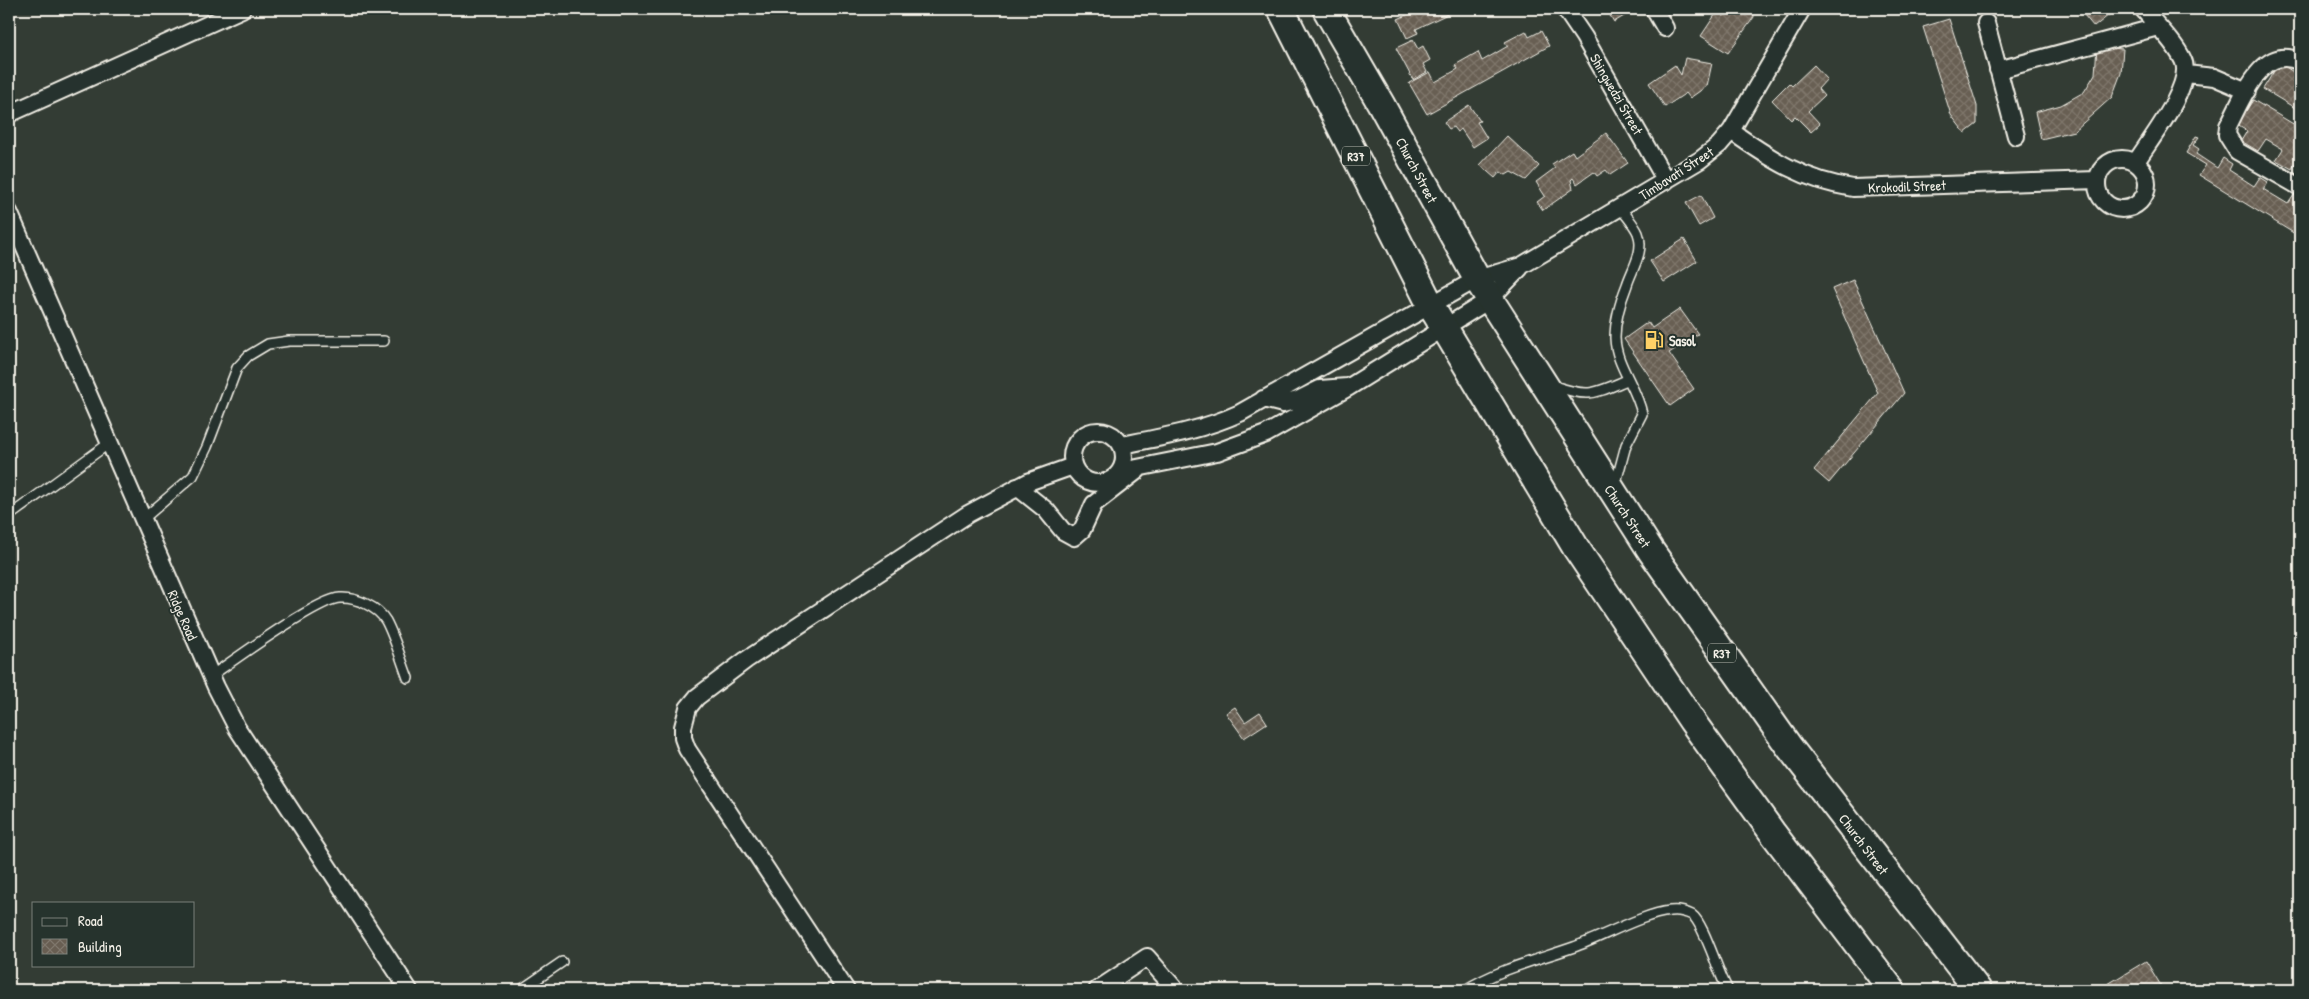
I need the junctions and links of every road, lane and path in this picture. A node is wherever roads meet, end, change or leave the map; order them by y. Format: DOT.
graph roads {
  1 [pos="242,9"];
  2 [pos="1281,9"];
  3 [pos="1326,9"];
  4 [pos="1565,9"];
  5 [pos="1654,9"];
  6 [pos="1802,9"];
  7 [pos="2143,9"];
  8 [pos="1986,23"];
  9 [pos="2158,27"];
  10 [pos="1664,28"];
  11 [pos="2300,62"];
  12 [pos="1998,70"];
  13 [pos="2186,74"];
  14 [pos="2247,91"];
  15 [pos="9,114"];
  16 [pos="1731,131"];
  17 [pos="2016,136"];
  18 [pos="2136,162"];
  19 [pos="2097,180"];
  20 [pos="1666,181"];
  21 [pos="2300,187"];
  22 [pos="1621,208"];
  23 [pos="9,212"];
  24 [pos="1521,266"];
  25 [pos="1483,289"];
  26 [pos="1430,304"];
  27 [pos="1444,327"];
  28 [pos="384,341"];
  29 [pos="1627,380"];
  30 [pos="1544,383"];
  31 [pos="1349,387"];
  32 [pos="1263,399"];
  33 [pos="108,444"];
  34 [pos="1122,445"];
  35 [pos="1073,466"];
  36 [pos="1140,469"];
  37 [pos="1122,471"];
  38 [pos="1017,487"];
  39 [pos="1613,493"];
  40 [pos="9,516"];
  41 [pos="142,520"];
  42 [pos="211,676"];
  43 [pos="408,678"];
  44 [pos="562,962"];
  45 [pos="409,990"];
  46 [pos="522,990"];
  47 [pos="846,990"];
  48 [pos="1097,990"];
  49 [pos="1176,990"];
  50 [pos="1465,990"];
  51 [pos="1728,990"];
  52 [pos="1892,990"];
  53 [pos="1978,990"];
  1 -- 15 [label="street"];
  2 -- 26 [label="main road, R37"];
  3 -- 25 [label="main road, Church Street / R37"];
  4 -- 20 [label="street, Shingwedzi Street"];
  5 -- 10 [label="street"];
  6 -- 16 [label="street, Timbavati Street"];
  7 -- 9 [label="street"];
  8 -- 12 [label="street"];
  9 -- 12 [label="street"];
  9 -- 13 [label="street"];
  11 -- 14 [label="street"];
  12 -- 17 [label="street"];
  13 -- 14 [label="street"];
  13 -- 18 [label="street"];
  14 -- 21 [label="street"];
  16 -- 19 [label="street, Krokodil Street"];
  16 -- 20 [label="street, Timbavati Street"];
  18 -- 19 [label="street"];
  18 -- 19 [label="street"];
  20 -- 22 [label="street, Timbavati Street"];
  22 -- 24 [label="street, Timbavati Street"];
  22 -- 29 [label="lane"];
  23 -- 33 [label="street, Ridge Road"];
  24 -- 25 [label="street, Timbavati Street"];
  24 -- 25 [label="street, Timbavati Street"];
  25 -- 26 [label="street, Timbavati Street"];
  25 -- 27 [label="street, Timbavati Street"];
  25 -- 30 [label="main road, Church Street / R37"];
  26 -- 27 [label="main road, R37"];
  26 -- 32 [label="street, Timbavati Street"];
  27 -- 31 [label="street, Timbavati Street"];
  27 -- 52 [label="main road, R37"];
  28 -- 41 [label="lane"];
  29 -- 30 [label="lane"];
  29 -- 39 [label="lane"];
  30 -- 39 [label="main road, Church Street / R37"];
  31 -- 32 [label="street"];
  31 -- 36 [label="street, Timbavati Street"];
  32 -- 34 [label="street, Timbavati Street"];
  33 -- 40 [label="lane"];
  33 -- 41 [label="street, Ridge Road"];
  34 -- 35 [label="street"];
  34 -- 37 [label="street"];
  35 -- 37 [label="street"];
  35 -- 38 [label="street"];
  36 -- 37 [label="street, Timbavati Street"];
  36 -- 38 [label="street"];
  38 -- 47 [label="street"];
  39 -- 53 [label="main road, Church Street / R37"];
  41 -- 42 [label="street, Ridge Road"];
  42 -- 43 [label="lane"];
  42 -- 45 [label="street, Ridge Road"];
  44 -- 46 [label="lane"];
  48 -- 49 [label="street"];
  50 -- 51 [label="lane"];
}
